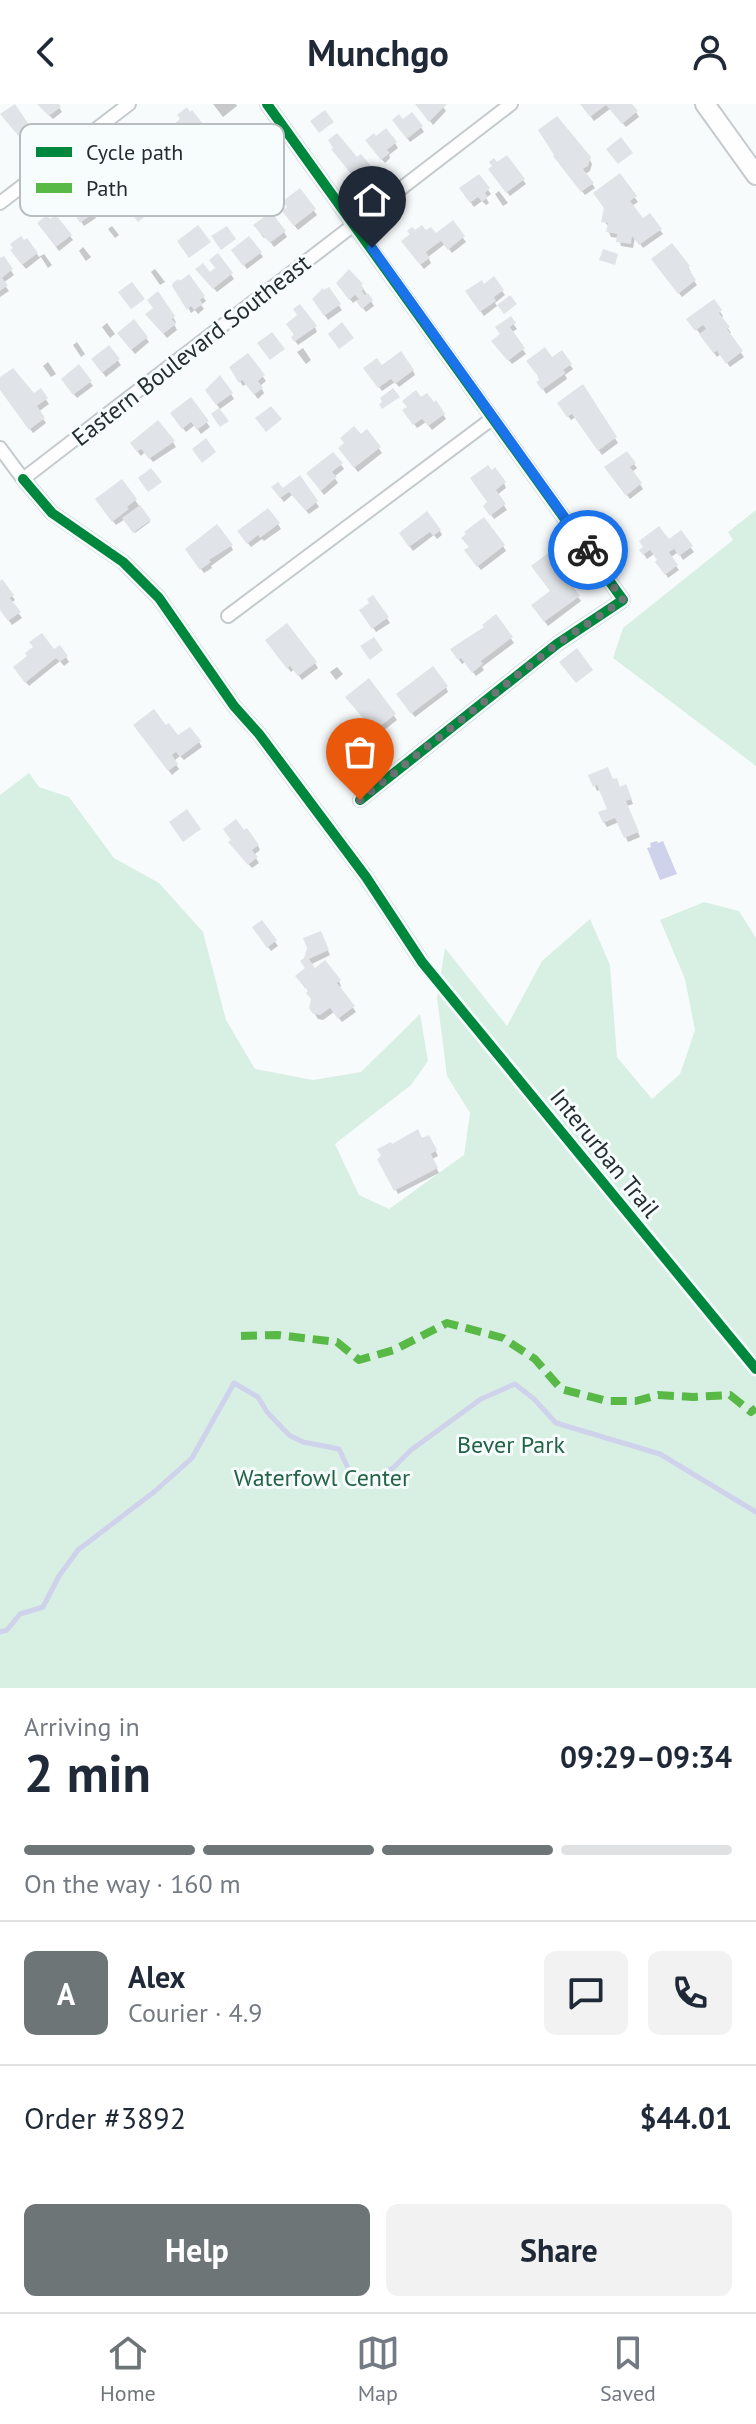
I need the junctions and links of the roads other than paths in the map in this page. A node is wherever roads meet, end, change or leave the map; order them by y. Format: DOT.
graph roads {
  1 [pos="129,104"];
  2 [pos="267,104"];
  3 [pos="511,104"];
  4 [pos="705,104"];
  5 [pos="103,124"];
  6 [pos="282,124"];
  7 [pos="284,127"];
  8 [pos="756,175"];
  9 [pos="20,188"];
  10 [pos="0,203"];
  11 [pos="355,224"];
  12 [pos="493,418"];
  13 [pos="0,448"];
  14 [pos="23,479"];
  15 [pos="228,616"];
  16 [pos="360,800"];
  17 [pos="422,962"];
  1 -- 5 [label="street"];
  2 -- 6 [label="street"];
  3 -- 11 [label="street, Eastern Boulevard Southeast"];
  4 -- 8 [label="main road"];
  7 -- 11 [label="street"];
  9 -- 10 [label="street"];
  11 -- 12 [label="street"];
  11 -- 14 [label="street, Eastern Boulevard Southeast"];
  12 -- 15 [label="street"];
  12 -- 16 [label="street"];
  13 -- 14 [label="street"];
  14 -- 17 [label="street"];
}
